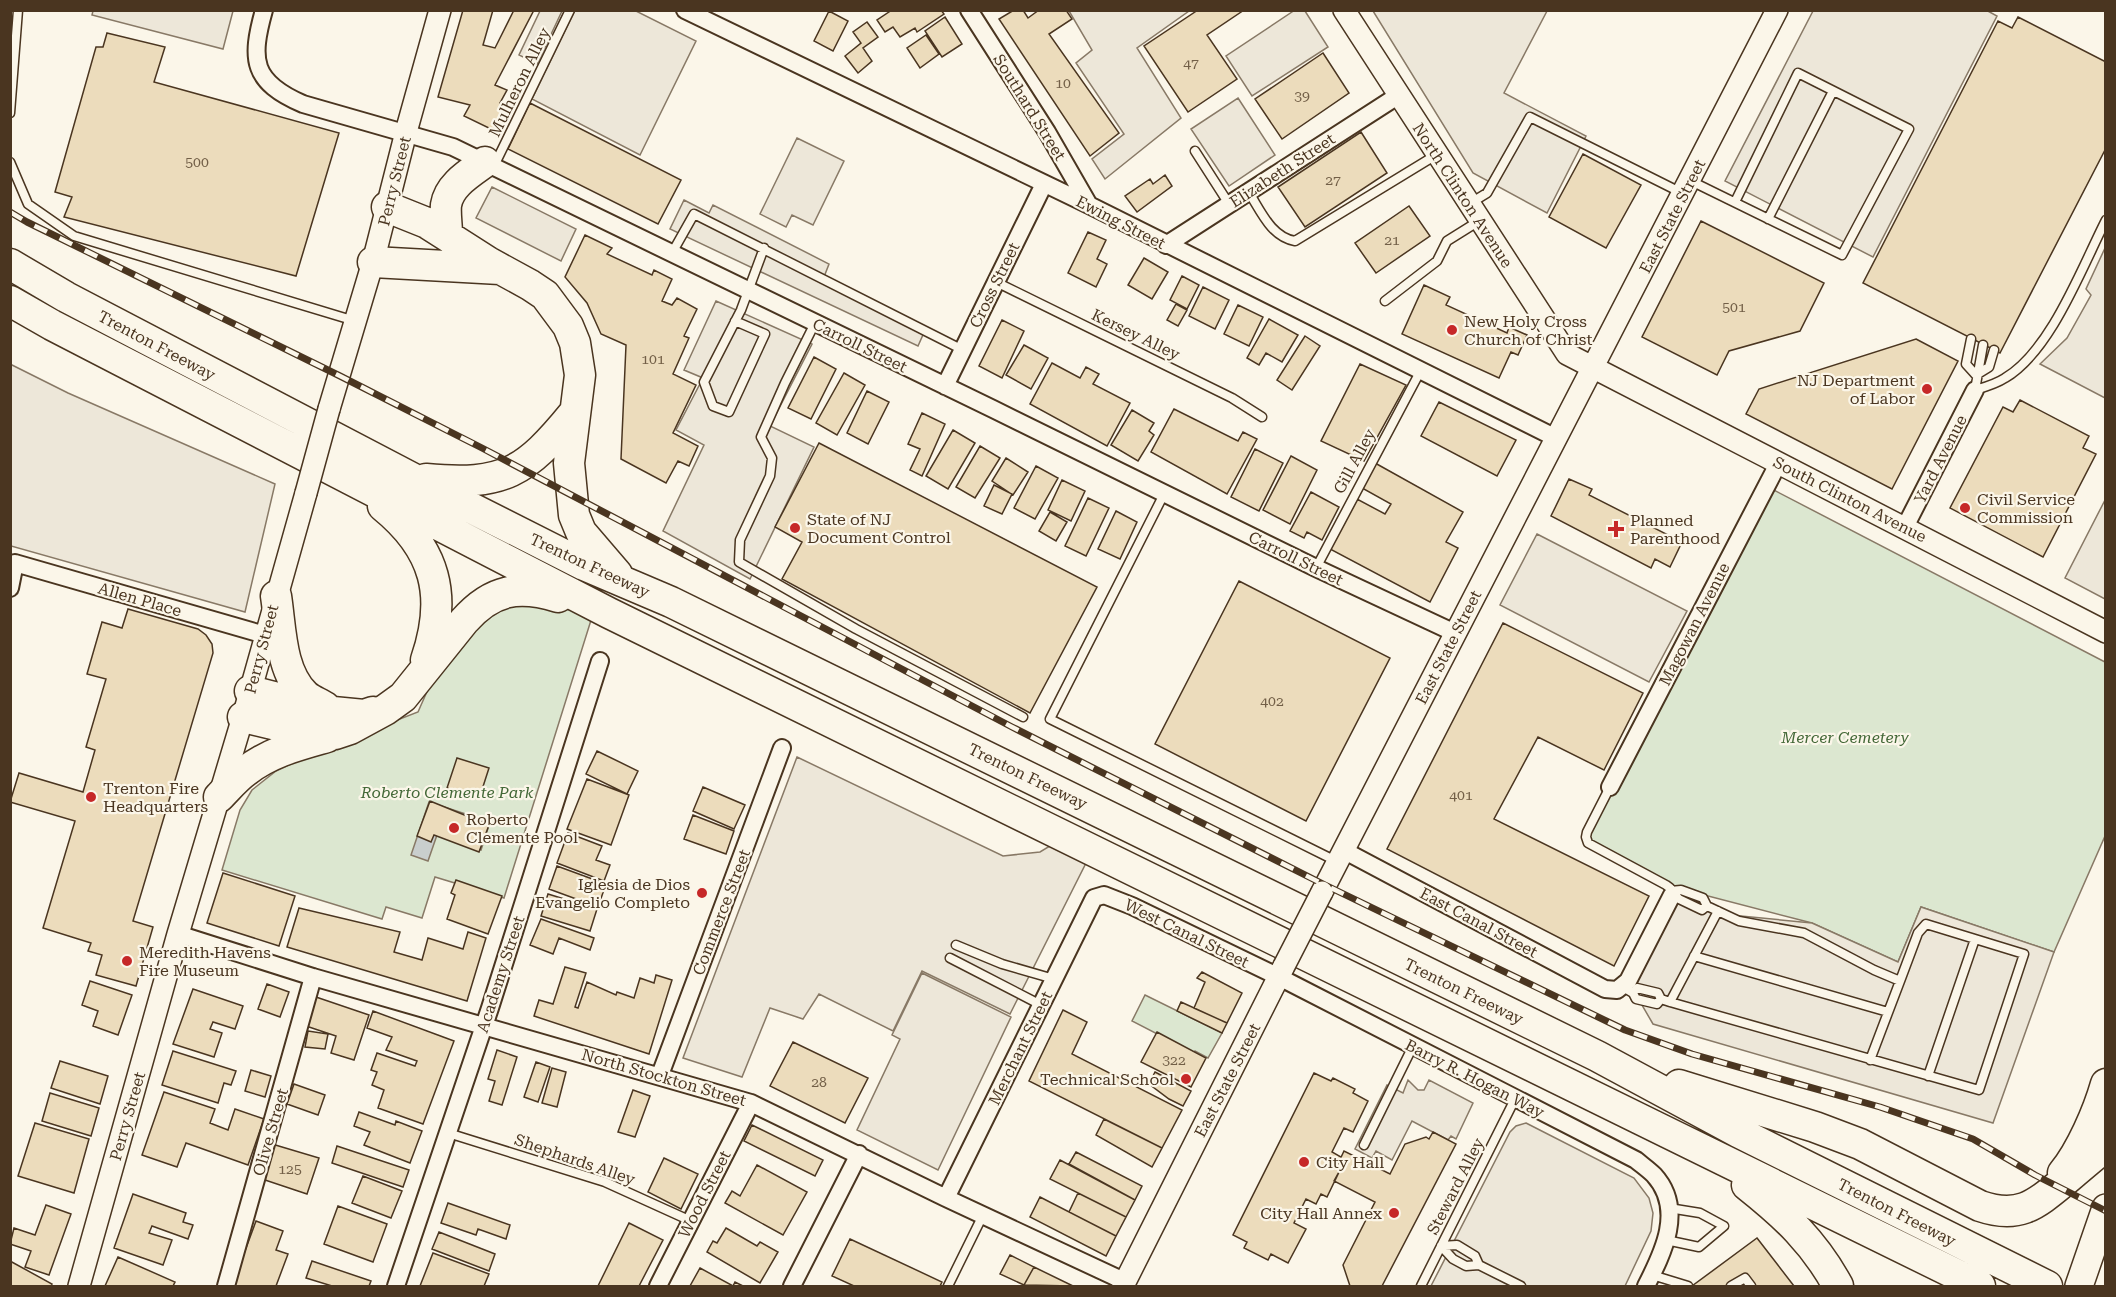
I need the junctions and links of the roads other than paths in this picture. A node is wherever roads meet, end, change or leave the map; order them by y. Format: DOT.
graph roads {
  1 [pos="18,10"];
  2 [pos="264,10"];
  3 [pos="440,10"];
  4 [pos="570,10"];
  5 [pos="685,10"];
  6 [pos="969,10"];
  7 [pos="1344,10"];
  8 [pos="1777,10"];
  9 [pos="1833,91"];
  10 [pos="1399,95"];
  11 [pos="10,113"];
  12 [pos="406,132"];
  13 [pos="1195,152"];
  14 [pos="1437,154"];
  15 [pos="10,162"];
  16 [pos="490,164"];
  17 [pos="1044,184"];
  18 [pos="1687,187"];
  19 [pos="1248,192"];
  20 [pos="1735,202"];
  21 [pos="1229,204"];
  22 [pos="1089,205"];
  23 [pos="387,207"];
  24 [pos="1474,212"];
  25 [pos="1768,219"];
  26 [pos="2106,220"];
  27 [pos="447,234"];
  28 [pos="1166,245"];
  29 [pos="764,249"];
  30 [pos="671,254"];
  31 [pos="373,262"];
  32 [pos="10,264"];
  33 [pos="503,270"];
  34 [pos="996,282"];
  35 [pos="747,291"];
  36 [pos="10,301"];
  37 [pos="1385,302"];
  38 [pos="356,321"];
  39 [pos="735,321"];
  40 [pos="815,323"];
  41 [pos="1971,339"];
  42 [pos="1983,345"];
  43 [pos="963,350"];
  44 [pos="1994,350"];
  45 [pos="1594,367"];
  46 [pos="1420,370"];
  47 [pos="1976,383"];
  48 [pos="945,386"];
  49 [pos="574,412"];
  50 [pos="1262,417"];
  51 [pos="1556,438"];
  52 [pos="1779,462"];
  53 [pos="412,478"];
  54 [pos="355,483"];
  55 [pos="1164,494"];
  56 [pos="1905,527"];
  57 [pos="13,563"];
  58 [pos="1316,568"];
  59 [pos="626,583"];
  60 [pos="10,588"];
  61 [pos="276,596"];
  62 [pos="609,613"];
  63 [pos="2106,632"];
  64 [pos="1455,633"];
  65 [pos="265,635"];
  66 [pos="600,661"];
  67 [pos="420,678"];
  68 [pos="246,704"];
  69 [pos="1023,717"];
  70 [pos="334,723"];
  71 [pos="782,748"];
  72 [pos="1610,787"];
  73 [pos="219,797"];
  74 [pos="1340,856"];
  75 [pos="1671,893"];
  76 [pos="1094,898"];
  77 [pos="1718,912"];
  78 [pos="178,934"];
  79 [pos="1975,939"];
  80 [pos="956,945"];
  81 [pos="1694,956"];
  82 [pos="950,958"];
  83 [pos="1282,972"];
  84 [pos="314,977"];
  85 [pos="1054,979"];
  86 [pos="1900,981"];
  87 [pos="1624,990"];
  88 [pos="1666,1001"];
  89 [pos="1041,1005"];
  90 [pos="1888,1012"];
  91 [pos="484,1026"];
  92 [pos="1413,1046"];
  93 [pos="1597,1056"];
  94 [pos="1870,1060"];
  95 [pos="660,1075"];
  96 [pos="1928,1076"];
  97 [pos="2106,1084"];
  98 [pos="1515,1099"];
  99 [pos="751,1102"];
  100 [pos="448,1133"];
  101 [pos="1364,1145"];
  102 [pos="2106,1146"];
  103 [pos="859,1154"];
  104 [pos="1710,1154"];
  105 [pos="946,1198"];
  106 [pos="2041,1200"];
  107 [pos="1669,1208"];
  108 [pos="2106,1208"];
  109 [pos="984,1215"];
  110 [pos="691,1221"];
  111 [pos="1854,1225"];
  112 [pos="1666,1240"];
  113 [pos="1441,1246"];
  114 [pos="1479,1265"];
  115 [pos="1649,1281"];
  116 [pos="1128,1285"];
  117 [pos="1688,1286"];
  118 [pos="79,1287"];
  119 [pos="226,1287"];
  120 [pos="396,1287"];
  121 [pos="658,1287"];
  122 [pos="792,1287"];
  123 [pos="948,1287"];
  124 [pos="1421,1287"];
  125 [pos="1521,1287"];
  126 [pos="1731,1287"];
  127 [pos="1751,1287"];
  128 [pos="1838,1287"];
  129 [pos="1932,1287"];
  130 [pos="1980,1287"];
  131 [pos="2047,1287"];
  132 [pos="2079,1287"];
  1 -- 11 [label="lane"];
  2 -- 12 [label="street, Carroll Street"];
  3 -- 12 [label="street, Perry Street"];
  4 -- 16 [label="lane, Mulheron Alley"];
  5 -- 17 [label="street, Ewing Street"];
  6 -- 22 [label="street, Southard Street"];
  7 -- 10 [label="street, North Clinton Avenue"];
  8 -- 18 [label="street, East State Street"];
  9 -- 20 [label="lane"];
  9 -- 25 [label="lane"];
  9 -- 25 [label="lane"];
  10 -- 14 [label="street, North Clinton Avenue"];
  10 -- 19 [label="street, Elizabeth Street"];
  12 -- 16 [label="street, Carroll Street"];
  12 -- 23 [label="street, Perry Street"];
  13 -- 21 [label="lane"];
  14 -- 19 [label="lane"];
  14 -- 24 [label="street, North Clinton Avenue"];
  15 -- 38 [label="lane"];
  16 -- 27 [label="highway"];
  16 -- 30 [label="street, Carroll Street"];
  17 -- 22 [label="street, Ewing Street"];
  17 -- 34 [label="street, Cross Street"];
  18 -- 20 [label="lane"];
  18 -- 24 [label="lane"];
  18 -- 45 [label="street, East State Street"];
  19 -- 21 [label="street, Elizabeth Street"];
  20 -- 25 [label="lane"];
  21 -- 28 [label="street, Elizabeth Street"];
  22 -- 28 [label="street, Ewing Street"];
  23 -- 27 [label="highway"];
  23 -- 31 [label="street, Perry Street"];
  24 -- 37 [label="lane"];
  24 -- 45 [label="street, North Clinton Avenue"];
  26 -- 47 [label="lane"];
  27 -- 33 [label="highway"];
  28 -- 46 [label="street, Ewing Street"];
  29 -- 30 [label="lane"];
  29 -- 35 [label="lane"];
  29 -- 43 [label="lane"];
  30 -- 35 [label="street, Carroll Street"];
  31 -- 33 [label="highway"];
  31 -- 38 [label="street, Perry Street"];
  32 -- 53 [label="highway, Trenton Freeway"];
  33 -- 49 [label="highway"];
  34 -- 43 [label="street, Cross Street"];
  34 -- 50 [label="lane, Kersey Alley"];
  35 -- 39 [label="lane"];
  35 -- 40 [label="street, Carroll Street"];
  36 -- 54 [label="highway, Trenton Freeway"];
  38 -- 61 [label="street, Perry Street, bridge"];
  39 -- 39 [label="lane"];
  40 -- 48 [label="street, Carroll Street"];
  40 -- 69 [label="lane"];
  41 -- 47 [label="lane"];
  42 -- 47 [label="lane"];
  43 -- 48 [label="street, Cross Street"];
  44 -- 47 [label="lane"];
  45 -- 51 [label="street, East State Street"];
  45 -- 52 [label="street, South Clinton Avenue"];
  46 -- 51 [label="street, Ewing Street"];
  46 -- 58 [label="lane, Gill Alley"];
  47 -- 56 [label="street, Yard Avenue"];
  48 -- 55 [label="street, Carroll Street"];
  49 -- 53 [label="highway"];
  49 -- 59 [label="highway"];
  51 -- 64 [label="street, East State Street"];
  52 -- 56 [label="street, South Clinton Avenue"];
  52 -- 72 [label="street, Magowan Avenue"];
  53 -- 59 [label="highway, Trenton Freeway"];
  54 -- 62 [label="highway, Trenton Freeway"];
  54 -- 67 [label="highway"];
  55 -- 58 [label="street, Carroll Street"];
  55 -- 74 [label="lane"];
  56 -- 63 [label="street, South Clinton Avenue"];
  57 -- 60 [label="street"];
  57 -- 65 [label="street, Allen Place"];
  58 -- 64 [label="street, Carroll Street"];
  59 -- 93 [label="highway, Trenton Freeway"];
  61 -- 65 [label="street, Perry Street"];
  61 -- 70 [label="highway"];
  62 -- 67 [label="highway"];
  62 -- 104 [label="highway, Trenton Freeway"];
  64 -- 74 [label="street, East State Street"];
  65 -- 68 [label="street, Perry Street"];
  66 -- 91 [label="street, Academy Street"];
  67 -- 70 [label="highway"];
  68 -- 70 [label="highway"];
  68 -- 73 [label="street, Perry Street"];
  70 -- 73 [label="highway"];
  71 -- 95 [label="street, Commerce Street"];
  72 -- 75 [label="lane"];
  73 -- 78 [label="street, Perry Street"];
  74 -- 83 [label="street, East State Street, bridge"];
  74 -- 87 [label="street, East Canal Street"];
  75 -- 77 [label="lane"];
  75 -- 87 [label="street"];
  76 -- 83 [label="street, West Canal Street"];
  76 -- 85 [label="street, Merchant Street"];
  77 -- 81 [label="lane"];
  77 -- 86 [label="lane"];
  78 -- 84 [label="street, North Stockton Street"];
  78 -- 118 [label="street, Perry Street"];
  79 -- 86 [label="lane"];
  79 -- 96 [label="lane"];
  79 -- 96 [label="lane"];
  80 -- 85 [label="lane"];
  81 -- 88 [label="lane"];
  81 -- 90 [label="lane"];
  82 -- 89 [label="lane"];
  83 -- 92 [label="street, Barry R. Hogan Way"];
  83 -- 116 [label="street, East State Street"];
  84 -- 91 [label="street, North Stockton Street"];
  84 -- 119 [label="street, Olive Street"];
  85 -- 89 [label="street, Merchant Street"];
  86 -- 90 [label="lane"];
  87 -- 88 [label="lane"];
  88 -- 94 [label="lane"];
  89 -- 105 [label="street, Merchant Street"];
  90 -- 94 [label="lane"];
  91 -- 95 [label="street, North Stockton Street"];
  91 -- 100 [label="street, Academy Street"];
  92 -- 98 [label="street, Barry R. Hogan Way"];
  92 -- 101 [label="lane"];
  93 -- 106 [label="highway"];
  93 -- 131 [label="highway, Trenton Freeway"];
  94 -- 96 [label="lane"];
  95 -- 99 [label="street, North Stockton Street"];
  97 -- 106 [label="highway"];
  98 -- 107 [label="street, Barry R. Hogan Way"];
  98 -- 113 [label="lane, Steward Alley"];
  99 -- 103 [label="street, North Stockton Street"];
  99 -- 110 [label="street, Wood Street"];
  100 -- 110 [label="lane, Shephards Alley"];
  100 -- 120 [label="street, Academy Street"];
  102 -- 106 [label="highway"];
  103 -- 105 [label="street, North Stockton Street"];
  103 -- 122 [label="street"];
  104 -- 111 [label="highway, Trenton Freeway"];
  104 -- 128 [label="highway"];
  105 -- 109 [label="street, North Stockton Street"];
  107 -- 112 [label="street"];
  107 -- 112 [label="lane"];
  108 -- 132 [label="main road"];
  109 -- 116 [label="street, North Stockton Street"];
  109 -- 123 [label="lane"];
  110 -- 121 [label="street, Wood Street"];
  111 -- 129 [label="highway"];
  111 -- 130 [label="highway, Trenton Freeway"];
  112 -- 115 [label="street"];
  113 -- 114 [label="lane"];
  113 -- 114 [label="lane"];
  113 -- 124 [label="lane, Steward Alley"];
  114 -- 125 [label="lane"];
  115 -- 117 [label="lane"];
  126 -- 127 [label="lane"];
}
